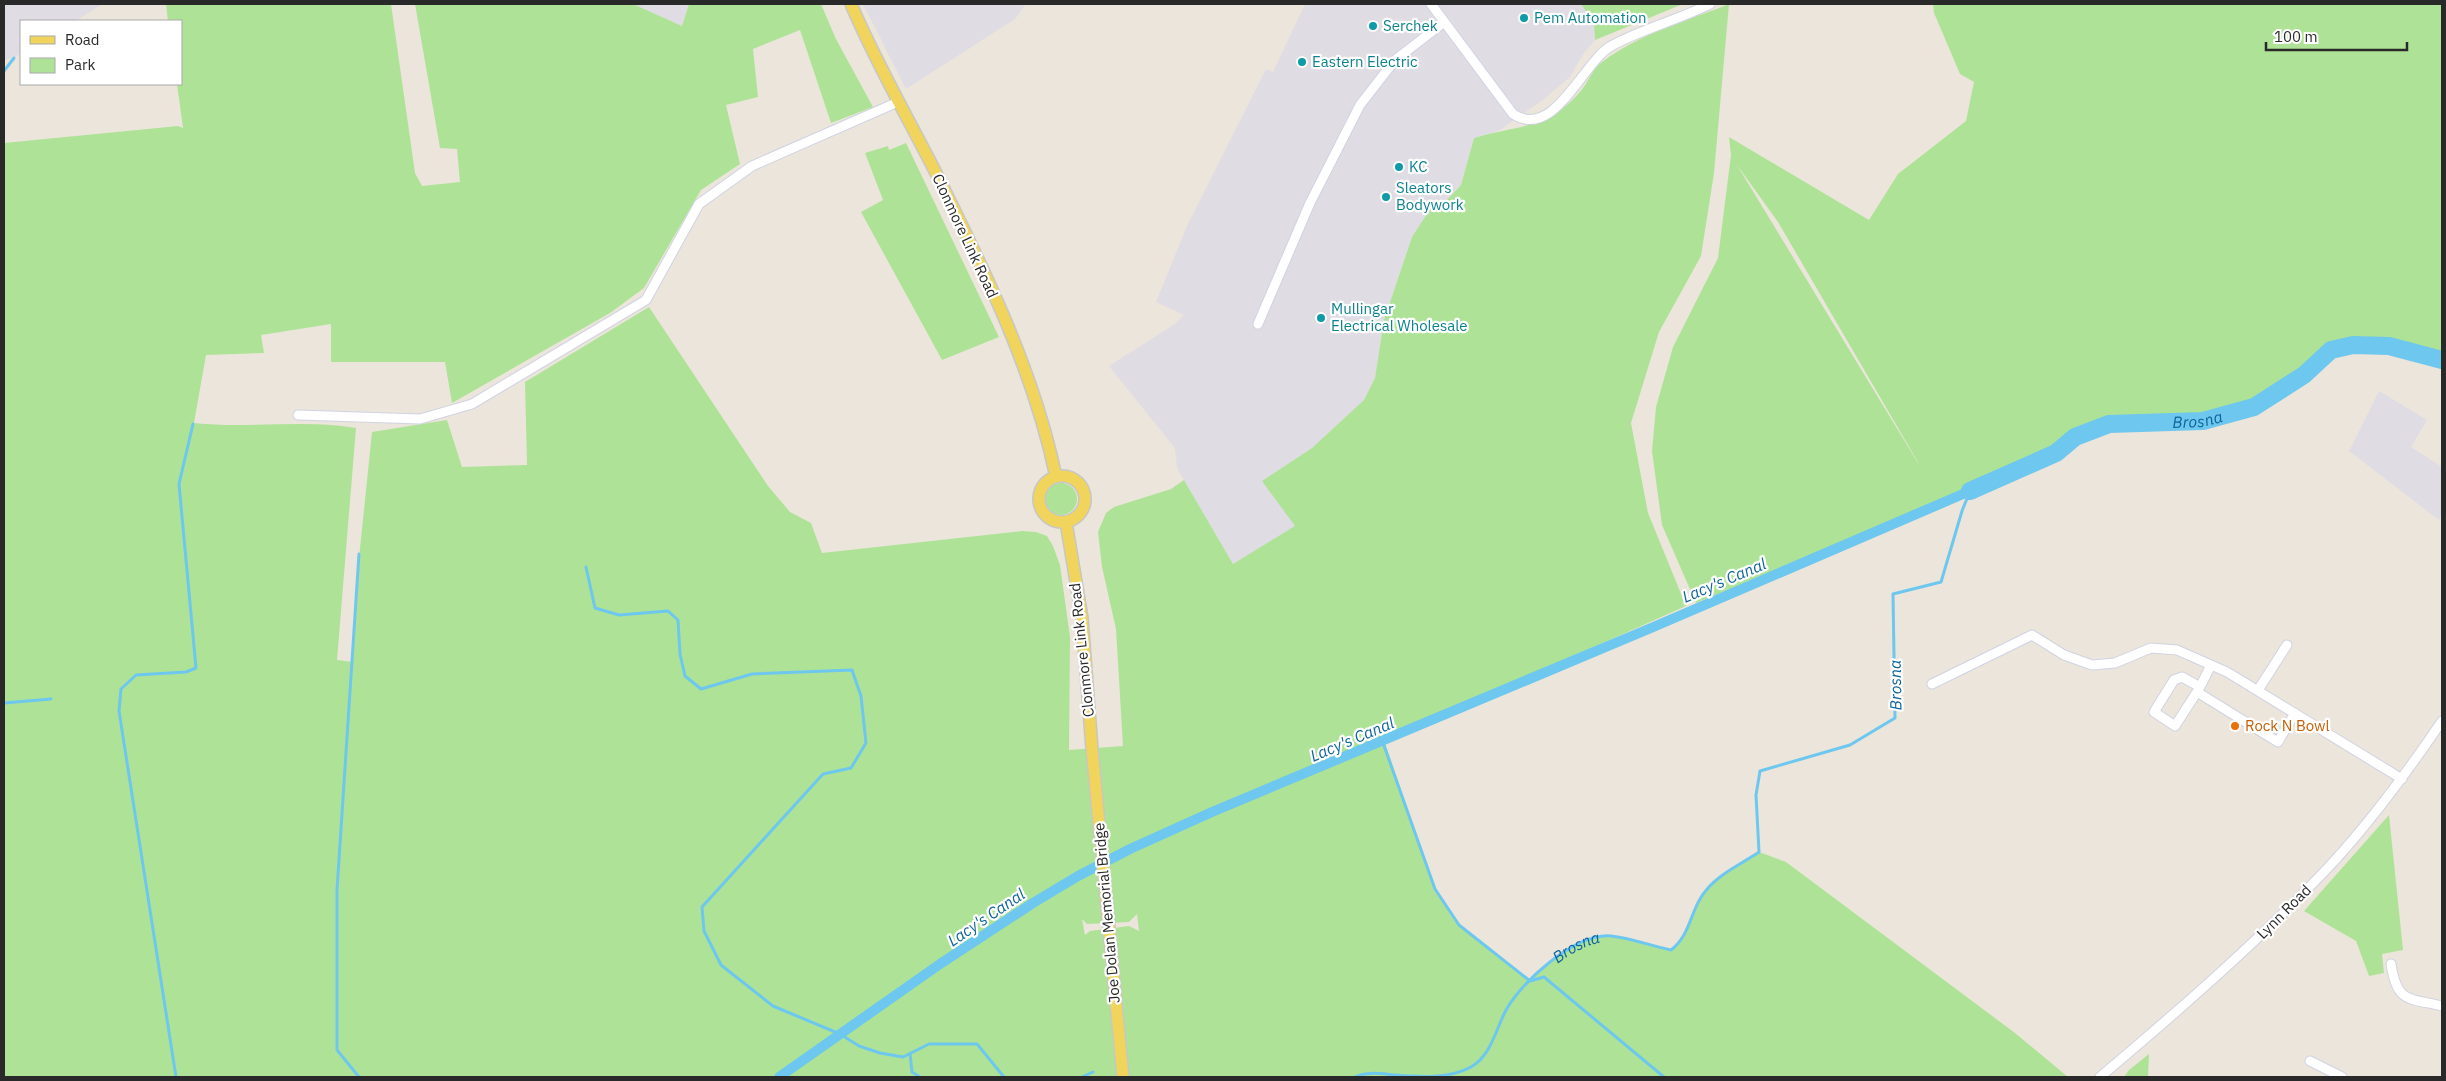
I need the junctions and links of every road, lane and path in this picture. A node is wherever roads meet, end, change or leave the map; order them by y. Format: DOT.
graph roads {
  1 [pos="851,4"];
  2 [pos="1431,4"];
  3 [pos="1710,4"];
  4 [pos="1443,23"];
  5 [pos="898,102"];
  6 [pos="1258,324"];
  7 [pos="298,415"];
  8 [pos="1056,477"];
  9 [pos="1066,522"];
  10 [pos="2287,645"];
  11 [pos="2211,665"];
  12 [pos="1932,684"];
  13 [pos="2258,690"];
  14 [pos="2295,713"];
  15 [pos="2442,721"];
  16 [pos="1092,750"];
  17 [pos="2402,779"];
  18 [pos="2391,964"];
  19 [pos="2442,1006"];
  20 [pos="2310,1061"];
  21 [pos="1123,1077"];
  22 [pos="2100,1077"];
  23 [pos="2342,1077"];
  1 -- 5 [label="main road, Clonmore Link Road"];
  2 -- 4 [label="street"];
  3 -- 4 [label="street"];
  4 -- 6 [label="street"];
  5 -- 7 [label="street"];
  5 -- 8 [label="main road, Clonmore Link Road"];
  8 -- 9 [label="main road"];
  8 -- 9 [label="main road"];
  9 -- 16 [label="main road, Clonmore Link Road"];
  10 -- 13 [label="street"];
  11 -- 12 [label="street"];
  11 -- 13 [label="street"];
  11 -- 14 [label="street"];
  13 -- 14 [label="street"];
  14 -- 17 [label="street"];
  15 -- 17 [label="street, Lynn Road"];
  16 -- 21 [label="main road, Joe Dolan Memorial Bridge"];
  17 -- 22 [label="street, Lynn Road"];
  18 -- 19 [label="street"];
  20 -- 23 [label="street"];
}
